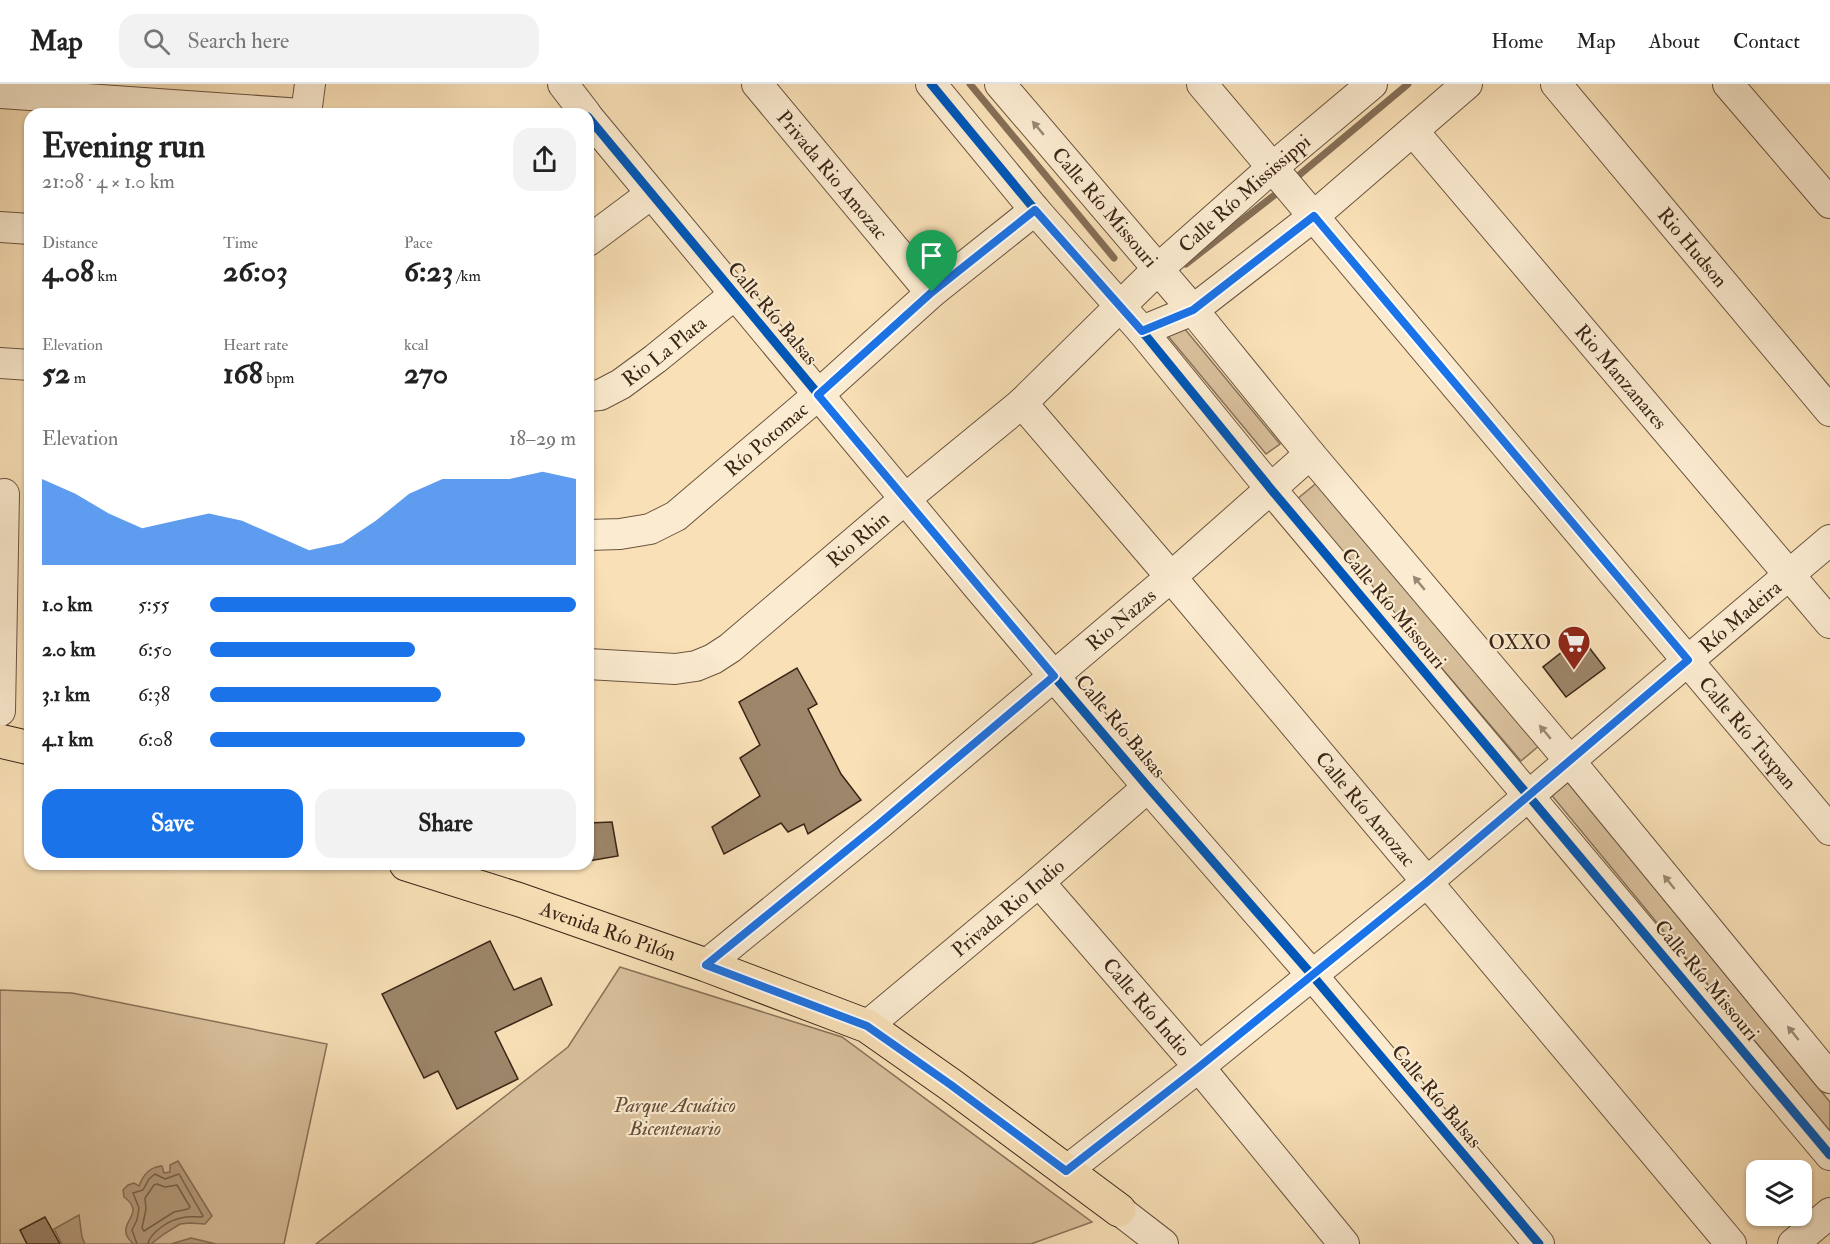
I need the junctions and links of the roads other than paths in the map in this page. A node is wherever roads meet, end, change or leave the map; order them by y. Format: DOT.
graph roads {
  1 [pos="310,84"];
  2 [pos="562,84"];
  3 [pos="757,84"];
  4 [pos="931,84"];
  5 [pos="1000,84"];
  6 [pos="1202,84"];
  7 [pos="1372,84"];
  8 [pos="1467,84"];
  9 [pos="1556,84"];
  10 [pos="1728,84"];
  11 [pos="0,93"];
  12 [pos="216,108"];
  13 [pos="307,108"];
  14 [pos="580,108"];
  15 [pos="594,127"];
  16 [pos="1413,131"];
  17 [pos="1279,174"];
  18 [pos="651,194"];
  19 [pos="1830,203"];
  20 [pos="1035,210"];
  21 [pos="1310,211"];
  22 [pos="0,227"];
  23 [pos="24,229"];
  24 [pos="594,237"];
  25 [pos="1158,269"];
  26 [pos="932,292"];
  27 [pos="735,295"];
  28 [pos="1119,307"];
  29 [pos="1193,310"];
  30 [pos="1142,331"];
  31 [pos="0,363"];
  32 [pos="24,365"];
  33 [pos="818,395"];
  34 [pos="594,396"];
  35 [pos="1022,403"];
  36 [pos="1830,411"];
  37 [pos="1310,454"];
  38 [pos="1270,488"];
  39 [pos="11,495"];
  40 [pos="905,499"];
  41 [pos="594,535"];
  42 [pos="1830,540"];
  43 [pos="1789,574"];
  44 [pos="1172,577"];
  45 [pos="1830,623"];
  46 [pos="1688,660"];
  47 [pos="594,664"];
  48 [pos="1054,676"];
  49 [pos="0,711"];
  50 [pos="0,741"];
  51 [pos="24,747"];
  52 [pos="1569,760"];
  53 [pos="1148,787"];
  54 [pos="1528,795"];
  55 [pos="1830,830"];
  56 [pos="425,870"];
  57 [pos="1039,882"];
  58 [pos="1427,882"];
  59 [pos="706,965"];
  60 [pos="1312,975"];
  61 [pos="867,1026"];
  62 [pos="1199,1067"];
  63 [pos="1830,1078"];
  64 [pos="1830,1155"];
  65 [pos="1066,1171"];
  66 [pos="1119,1210"];
  67 [pos="1830,1213"];
  68 [pos="1137,1244"];
  69 [pos="1163,1244"];
  70 [pos="1344,1244"];
  71 [pos="1539,1244"];
  72 [pos="1731,1244"];
  73 [pos="1793,1244"];
  1 -- 13 [label="street"];
  2 -- 14 [label="street, Calle Río Balsas"];
  3 -- 26 [label="street, Privada Rio Amozac"];
  4 -- 20 [label="street, Calle Río Missouri"];
  25 -- 5 [label="street, Calle Río Missouri, one-way"];
  6 -- 17 [label="street, Calle Río Tuxpan"];
  7 -- 17 [label="street, Calle Río Mississippi"];
  8 -- 16 [label="street"];
  9 -- 36 [label="street, Rio Hudson"];
  10 -- 19 [label="street"];
  11 -- 12 [label="street"];
  15 -- 18 [label="street, Calle Río Balsas"];
  16 -- 21 [label="street"];
  16 -- 43 [label="street, Rio Manzanares"];
  17 -- 21 [label="street, Calle Río Tuxpan"];
  17 -- 25 [label="street, Calle Río Mississippi"];
  18 -- 24 [label="street"];
  18 -- 27 [label="street, Calle Río Balsas"];
  20 -- 26 [label="street, Río Potomac"];
  20 -- 28 [label="street, Calle Río Missouri"];
  21 -- 29 [label="street"];
  21 -- 46 [label="street, Calle Río Tuxpan"];
  22 -- 23 [label="street"];
  25 -- 28 [label="street, Calle Río Mississippi"];
  25 -- 29 [label="street, Calle Río Missouri"];
  26 -- 33 [label="street, Río Potomac"];
  27 -- 33 [label="street, Calle Río Balsas"];
  27 -- 34 [label="street, Rio La Plata"];
  28 -- 30 [label="street, Calle Río Missouri"];
  28 -- 35 [label="street, Rio Rhin"];
  29 -- 30 [label="street"];
  29 -- 37 [label="street, Calle Río Missouri"];
  30 -- 38 [label="street, Calle Río Missouri"];
  31 -- 32 [label="street"];
  33 -- 40 [label="street, Calle Río Balsas"];
  33 -- 41 [label="street, Río Potomac"];
  35 -- 40 [label="street, Rio Rhin"];
  35 -- 44 [label="street, Calle Río Amozac"];
  37 -- 38 [label="street, Rio Nazas"];
  52 -- 37 [label="street, Calle Río Missouri, one-way"];
  38 -- 44 [label="street, Rio Nazas"];
  38 -- 54 [label="street, Calle Río Missouri"];
  39 -- 49 [label="street"];
  40 -- 47 [label="street, Rio Rhin"];
  40 -- 48 [label="street, Calle Río Balsas"];
  42 -- 43 [label="street, Río Madeira"];
  43 -- 45 [label="street, Rio Manzanares"];
  43 -- 46 [label="street, Río Madeira"];
  44 -- 48 [label="street, Rio Nazas"];
  44 -- 58 [label="street, Calle Río Amozac"];
  46 -- 52 [label="street, Río Madeira"];
  46 -- 55 [label="street, Calle Río Tuxpan"];
  48 -- 53 [label="street, Calle Río Balsas"];
  48 -- 59 [label="street, Rio Nazas"];
  50 -- 51 [label="main road"];
  52 -- 54 [label="street, Río Madeira"];
  63 -- 52 [label="street, Calle Río Missouri, one-way"];
  53 -- 57 [label="street, Privada Rio Indio"];
  53 -- 60 [label="street, Calle Río Balsas"];
  54 -- 58 [label="street, Río Madeira"];
  54 -- 64 [label="street, Calle Río Missouri"];
  56 -- 59 [label="main road, Avenida Río Pilón"];
  57 -- 61 [label="street, Privada Rio Indio"];
  57 -- 62 [label="street, Calle Río Indio"];
  58 -- 60 [label="street, Río Madeira"];
  58 -- 72 [label="street, Calle Río Amozac"];
  59 -- 61 [label="main road, Avenida Río Pilón"];
  60 -- 62 [label="street, Río Madeira"];
  60 -- 71 [label="street, Calle Río Balsas"];
  61 -- 65 [label="main road, Avenida Río Pilón"];
  62 -- 65 [label="street, Río Madeira"];
  62 -- 70 [label="street, Calle Río Indio"];
  65 -- 66 [label="main road, Avenida Río Pilón"];
  66 -- 68 [label="street"];
  66 -- 69 [label="street, Avenida Río Pilón"];
  67 -- 73 [label="street"];
}
